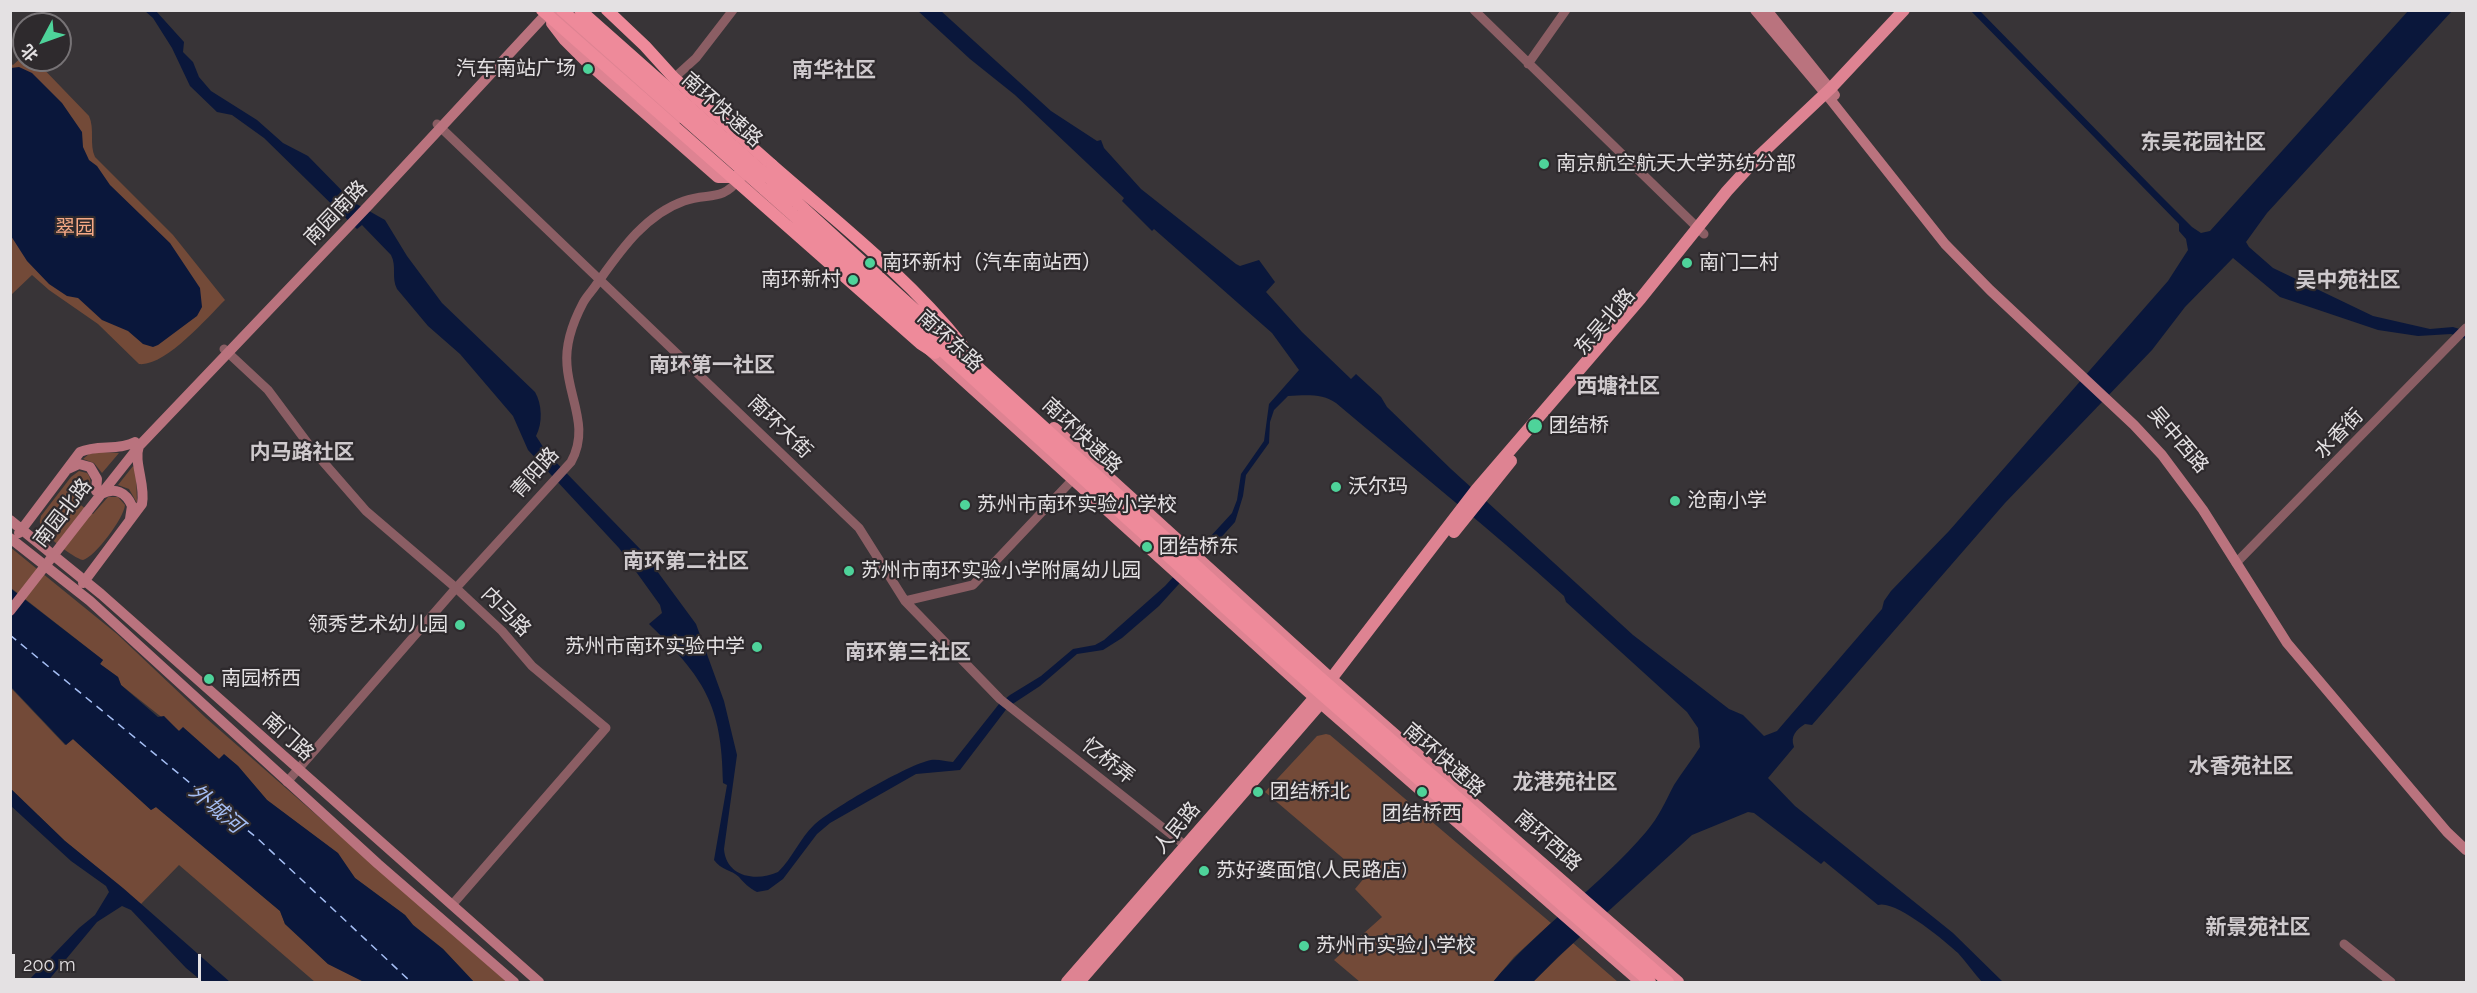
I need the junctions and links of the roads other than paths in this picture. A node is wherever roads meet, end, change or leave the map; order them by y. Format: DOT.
graph roads {
  1 [pos="562,10"];
  2 [pos="580,10"];
  3 [pos="589,10"];
  4 [pos="607,10"];
  5 [pos="733,10"];
  6 [pos="1474,10"];
  7 [pos="1566,10"];
  8 [pos="1755,10"];
  9 [pos="1767,10"];
  10 [pos="1904,10"];
  11 [pos="1914,10"];
  12 [pos="547,11"];
  13 [pos="1528,64"];
  14 [pos="674,78"];
  15 [pos="1830,94"];
  16 [pos="439,126"];
  17 [pos="756,161"];
  18 [pos="740,177"];
  19 [pos="1701,231"];
  20 [pos="844,240"];
  21 [pos="599,280"];
  22 [pos="2466,329"];
  23 [pos="226,351"];
  24 [pos="981,378"];
  25 [pos="141,440"];
  26 [pos="1090,461"];
  27 [pos="63,473"];
  28 [pos="1073,479"];
  29 [pos="98,493"];
  30 [pos="85,510"];
  31 [pos="10,520"];
  32 [pos="128,525"];
  33 [pos="22,529"];
  34 [pos="12,539"];
  35 [pos="2239,561"];
  36 [pos="85,580"];
  37 [pos="456,588"];
  38 [pos="77,591"];
  39 [pos="10,600"];
  40 [pos="905,601"];
  41 [pos="10,611"];
  42 [pos="1334,681"];
  43 [pos="1000,699"];
  44 [pos="1317,700"];
  45 [pos="298,770"];
  46 [pos="287,782"];
  47 [pos="2466,841"];
  48 [pos="1190,849"];
  49 [pos="2466,850"];
  50 [pos="452,905"];
  51 [pos="2344,944"];
  52 [pos="514,982"];
  53 [pos="539,982"];
  54 [pos="1067,982"];
  55 [pos="1079,982"];
  56 [pos="1641,982"];
  57 [pos="1650,982"];
  58 [pos="1668,982"];
  59 [pos="1678,982"];
  60 [pos="2391,982"];
  1 -- 24 [label="highway, 南环快速路, bridge"];
  2 -- 24 [label="highway, 南环快速路, bridge"];
  3 -- 17 [label="main road, 南环东路"];
  4 -- 14 [label="highway"];
  5 -- 14 [label="street"];
  6 -- 13 [label="street"];
  7 -- 13 [label="street"];
  8 -- 15 [label="main road"];
  9 -- 15 [label="main road"];
  10 -- 15 [label="main road, 东吴北路"];
  11 -- 15 [label="main road, 东吴北路"];
  12 -- 16 [label="main road, 南园南路"];
  12 -- 18 [label="main road"];
  12 -- 24 [label="highway, bridge"];
  13 -- 19 [label="street"];
  14 -- 20 [label="main road"];
  14 -- 24 [label="highway, bridge"];
  15 -- 19 [label="main road, 东吴北路"];
  15 -- 35 [label="main road, 吴中西路"];
  16 -- 21 [label="street, 南环大街"];
  16 -- 23 [label="main road, 南园南路"];
  17 -- 18 [label="street, 青阳路"];
  17 -- 20 [label="main road, 南环东路"];
  18 -- 21 [label="street, 青阳路"];
  18 -- 28 [label="main road, 南环东路"];
  19 -- 42 [label="main road, 东吴北路"];
  20 -- 26 [label="main road, 南环东路"];
  21 -- 37 [label="street, 青阳路"];
  21 -- 40 [label="street, 南环大街"];
  22 -- 35 [label="street, 水香街"];
  23 -- 25 [label="main road, 南园南路"];
  23 -- 37 [label="street, 内马路"];
  24 -- 57 [label="highway, 南环快速路, bridge"];
  24 -- 58 [label="highway, 南环快速路, bridge"];
  25 -- 27 [label="main road"];
  25 -- 29 [label="main road, 南园北路"];
  25 -- 32 [label="main road"];
  26 -- 28 [label="street"];
  26 -- 42 [label="main road, 南环东路"];
  27 -- 29 [label="main road"];
  27 -- 33 [label="main road"];
  28 -- 40 [label="street"];
  28 -- 44 [label="main road, 南环东路"];
  29 -- 30 [label="main road, 南园北路"];
  29 -- 32 [label="main road"];
  30 -- 39 [label="main road, 南园北路"];
  30 -- 41 [label="main road, 南园北路, bridge"];
  31 -- 33 [label="main road, 南门路"];
  32 -- 36 [label="main road"];
  33 -- 34 [label="main road"];
  33 -- 36 [label="main road, 南门路"];
  34 -- 38 [label="main road, 南门路"];
  35 -- 47 [label="main road, 吴中西路"];
  35 -- 49 [label="main road, 吴中西路"];
  36 -- 38 [label="main road"];
  36 -- 45 [label="main road, 南门路"];
  37 -- 45 [label="street, 青阳路"];
  37 -- 50 [label="street, 内马路"];
  38 -- 46 [label="main road, 南门路"];
  40 -- 43 [label="street, 南环大街"];
  42 -- 44 [label="main road, 东吴北路"];
  42 -- 59 [label="main road, 南环西路"];
  43 -- 48 [label="street, 忆桥弄"];
  44 -- 48 [label="main road, 人民路"];
  44 -- 56 [label="main road"];
  45 -- 46 [label="street, 青阳路"];
  45 -- 50 [label="main road, 南门路"];
  46 -- 52 [label="main road, 南门路"];
  48 -- 54 [label="main road, 人民路"];
  48 -- 55 [label="main road, 人民路"];
  50 -- 53 [label="main road, 南门路"];
  51 -- 60 [label="street"];
}
